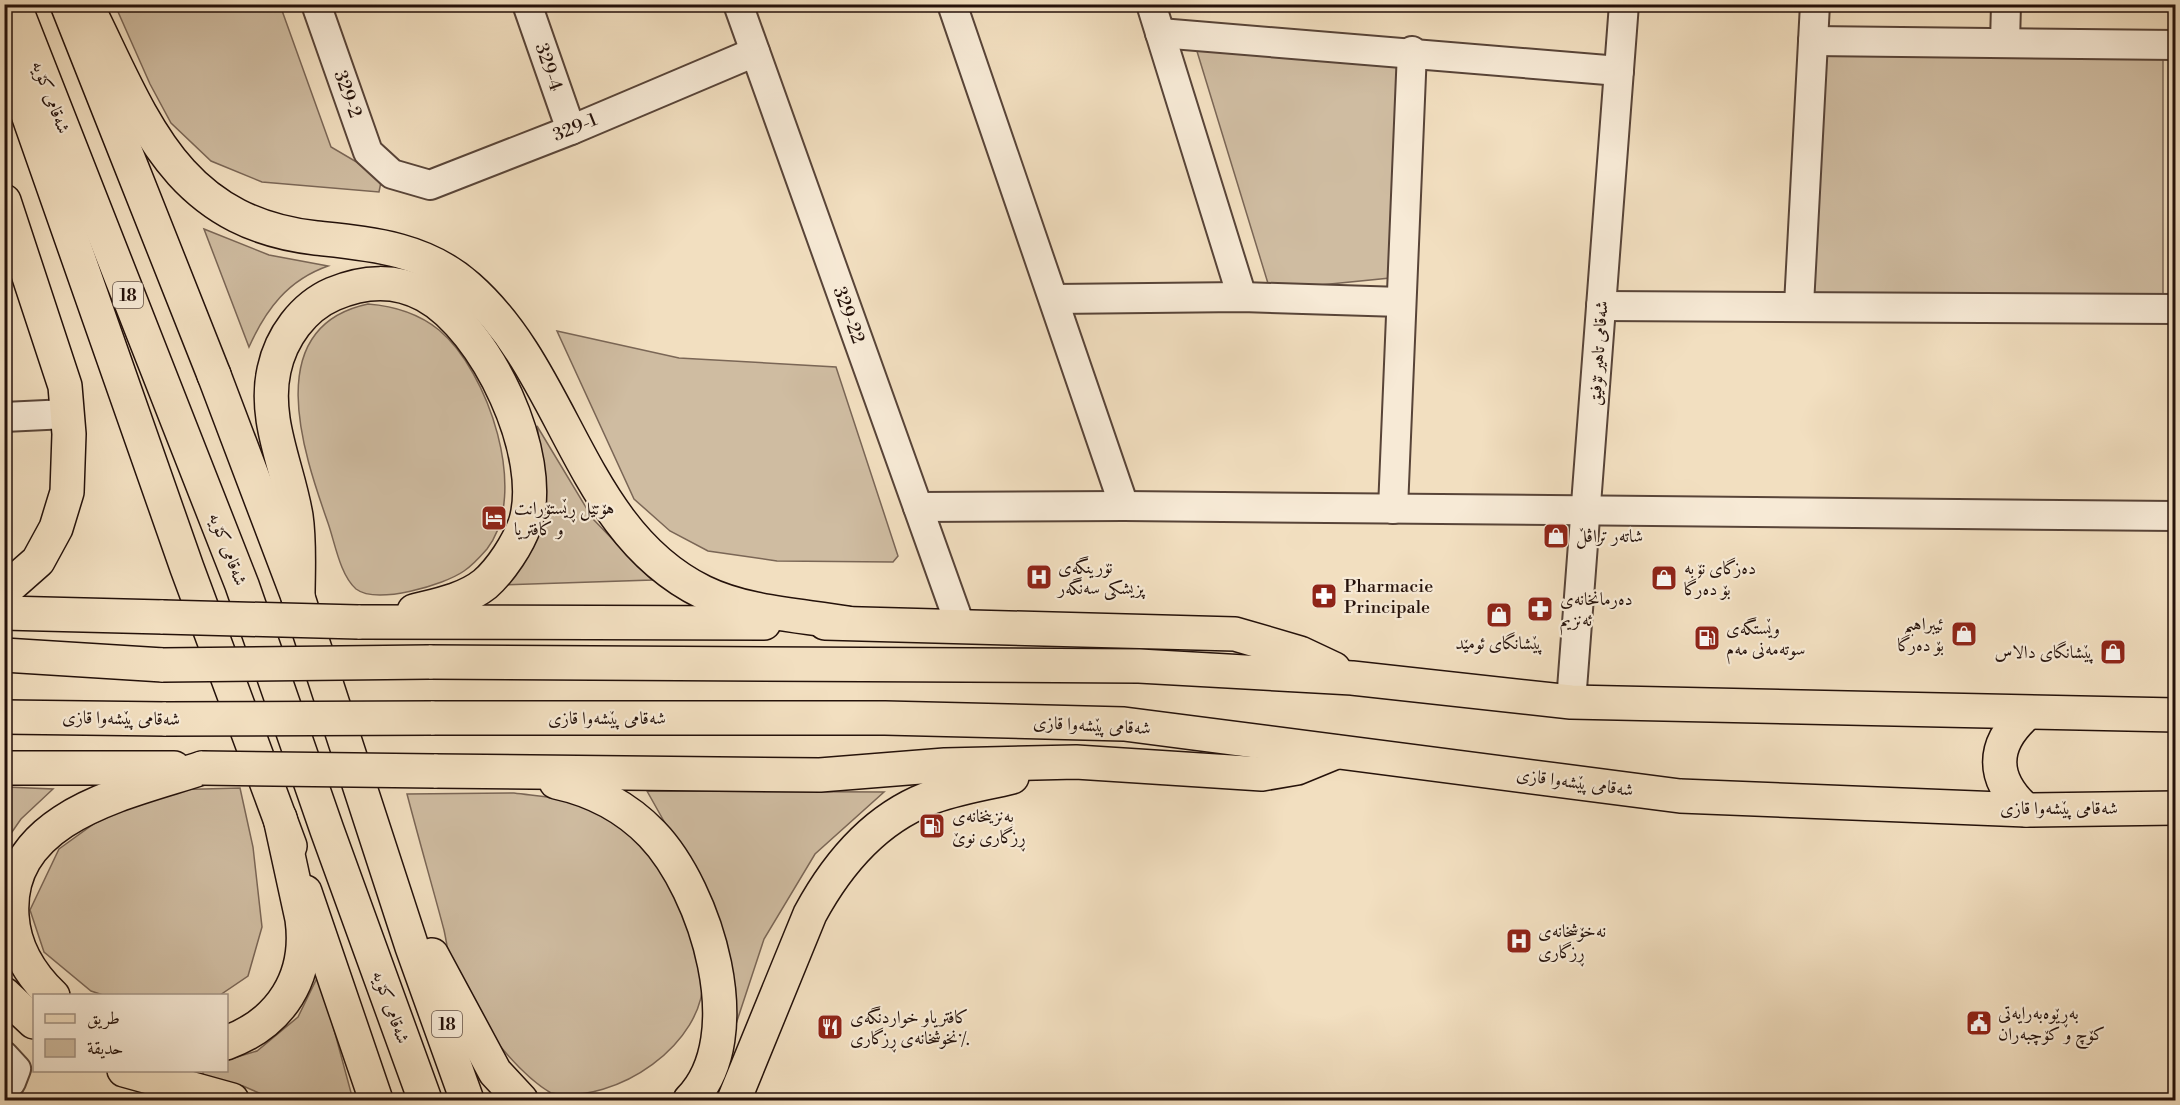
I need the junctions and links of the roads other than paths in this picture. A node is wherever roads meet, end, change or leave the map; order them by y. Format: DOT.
graph roads {
  1 [pos="14,4"];
  2 [pos="67,4"];
  3 [pos="86,4"];
  4 [pos="316,4"];
  5 [pos="527,4"];
  6 [pos="738,4"];
  7 [pos="952,4"];
  8 [pos="1150,4"];
  9 [pos="1624,4"];
  10 [pos="1815,4"];
  11 [pos="2006,4"];
  12 [pos="1160,33"];
  13 [pos="1813,40"];
  14 [pos="2005,43"];
  15 [pos="2175,45"];
  16 [pos="4,46"];
  17 [pos="1412,51"];
  18 [pos="755,52"];
  19 [pos="1619,71"];
  20 [pos="571,130"];
  21 [pos="392,174"];
  22 [pos="4,201"];
  23 [pos="1242,297"];
  24 [pos="1055,299"];
  25 [pos="1401,302"];
  26 [pos="1799,305"];
  27 [pos="1602,306"];
  28 [pos="2175,309"];
  29 [pos="67,414"];
  30 [pos="4,417"];
  31 [pos="1124,506"];
  32 [pos="918,507"];
  33 [pos="1392,509"];
  34 [pos="1587,510"];
  35 [pos="2175,516"];
  36 [pos="4,591"];
  37 [pos="298,597"];
  38 [pos="4,613"];
  39 [pos="358,622"];
  40 [pos="847,623"];
  41 [pos="960,625"];
  42 [pos="4,655"];
  43 [pos="1352,678"];
  44 [pos="1571,702"];
  45 [pos="2026,714"];
  46 [pos="2175,715"];
  47 [pos="4,717"];
  48 [pos="1338,751"];
  49 [pos="1076,762"];
  50 [pos="4,768"];
  51 [pos="202,768"];
  52 [pos="511,771"];
  53 [pos="2175,808"];
  54 [pos="2026,810"];
  55 [pos="280,818"];
  56 [pos="386,870"];
  57 [pos="412,947"];
  58 [pos="4,994"];
  59 [pos="51,994"];
  60 [pos="33,1021"];
  61 [pos="228,1042"];
  62 [pos="4,1056"];
  63 [pos="128,1072"];
  64 [pos="4,1087"];
  65 [pos="232,1101"];
  66 [pos="376,1101"];
  67 [pos="425,1101"];
  68 [pos="466,1101"];
  69 [pos="483,1101"];
  70 [pos="521,1101"];
  71 [pos="690,1101"];
  72 [pos="734,1101"];
  1 -- 67 [label="main road, شەقامی کۆیە / 18"];
  2 -- 37 [label="main road"];
  3 -- 40 [label="main road"];
  4 -- 21 [label="street, 329-2"];
  5 -- 20 [label="street, 329-4"];
  6 -- 18 [label="street, 329-22"];
  7 -- 24 [label="street"];
  8 -- 12 [label="street"];
  9 -- 19 [label="street, شەقامی تاهیر تۆفیق"];
  10 -- 13 [label="street"];
  11 -- 14 [label="street"];
  12 -- 17 [label="street"];
  12 -- 23 [label="street"];
  13 -- 14 [label="street"];
  13 -- 26 [label="street"];
  14 -- 15 [label="street"];
  16 -- 55 [label="main road"];
  17 -- 19 [label="street"];
  17 -- 25 [label="street"];
  18 -- 20 [label="street, 329-1"];
  18 -- 32 [label="street, 329-22"];
  19 -- 27 [label="street, شەقامی تاهیر تۆفیق"];
  20 -- 21 [label="street, 329-1"];
  22 -- 29 [label="main road"];
  23 -- 24 [label="street"];
  23 -- 25 [label="street"];
  24 -- 31 [label="street"];
  25 -- 33 [label="street"];
  26 -- 27 [label="street"];
  26 -- 28 [label="street"];
  27 -- 34 [label="street, شەقامی تاهیر تۆفیق"];
  29 -- 30 [label="street"];
  29 -- 36 [label="main road"];
  31 -- 32 [label="street"];
  31 -- 33 [label="street"];
  32 -- 41 [label="street, 329-22"];
  33 -- 34 [label="street"];
  34 -- 35 [label="street"];
  34 -- 44 [label="street, شەقامی تاهیر تۆفیق"];
  37 -- 39 [label="main road"];
  37 -- 56 [label="main road"];
  38 -- 39 [label="main road, bridge"];
  39 -- 40 [label="main road"];
  40 -- 41 [label="main road"];
  41 -- 43 [label="main road"];
  42 -- 43 [label="main road, bridge"];
  43 -- 44 [label="main road"];
  44 -- 45 [label="main road"];
  45 -- 46 [label="main road"];
  45 -- 54 [label="main road"];
  47 -- 48 [label="main road, شەقامی پێشەوا قازی, bridge"];
  48 -- 49 [label="main road"];
  48 -- 54 [label="main road, شەقامی پێشەوا قازی"];
  49 -- 52 [label="main road"];
  49 -- 72 [label="main road"];
  50 -- 51 [label="main road"];
  51 -- 52 [label="main road, bridge"];
  51 -- 59 [label="main road"];
  52 -- 71 [label="main road"];
  53 -- 54 [label="main road, شەقامی پێشەوا قازی"];
  55 -- 61 [label="main road"];
  55 -- 66 [label="main road"];
  56 -- 57 [label="main road"];
  56 -- 70 [label="main road"];
  57 -- 68 [label="main road"];
  57 -- 69 [label="main road, 18"];
  58 -- 60 [label="main road"];
  62 -- 64 [label="street"];
  63 -- 65 [label="main road"];
}
